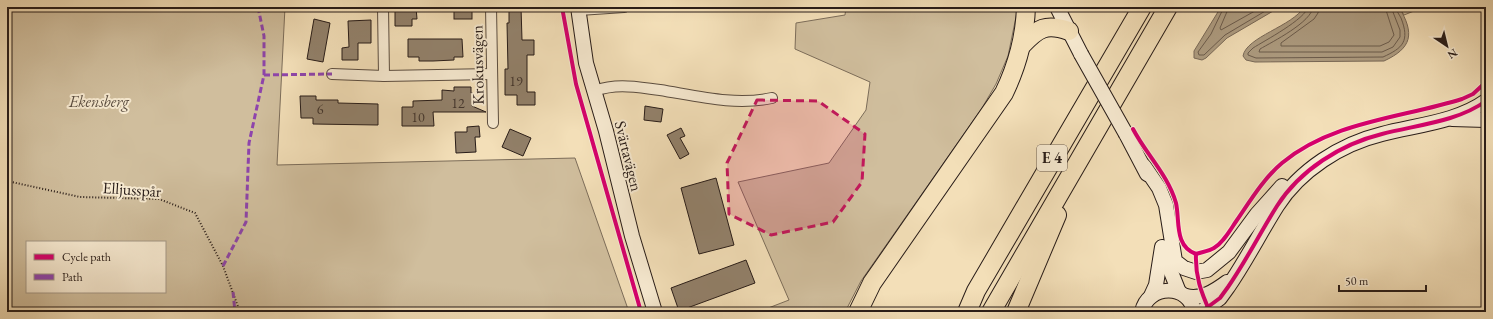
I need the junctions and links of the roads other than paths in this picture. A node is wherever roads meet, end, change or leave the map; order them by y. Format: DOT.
graph roads {
  1 [pos="383,7"];
  2 [pos="491,7"];
  3 [pos="624,7"];
  4 [pos="1026,7"];
  5 [pos="1142,7"];
  6 [pos="1168,7"];
  7 [pos="579,9"];
  8 [pos="1056,9"];
  9 [pos="1069,31"];
  10 [pos="1022,45"];
  11 [pos="332,74"];
  12 [pos="492,74"];
  13 [pos="384,76"];
  14 [pos="594,91"];
  15 [pos="772,98"];
  16 [pos="1486,101"];
  17 [pos="1448,119"];
  18 [pos="1486,120"];
  19 [pos="493,122"];
  20 [pos="1087,144"];
  21 [pos="1324,160"];
  22 [pos="1144,166"];
  23 [pos="1162,239"];
  24 [pos="1236,276"];
  25 [pos="1182,294"];
  26 [pos="1151,296"];
  27 [pos="655,312"];
  28 [pos="858,312"];
  29 [pos="966,312"];
  30 [pos="991,312"];
  31 [pos="1016,312"];
  32 [pos="1142,312"];
  33 [pos="1194,312"];
  34 [pos="1201,312"];
  1 -- 13 [label="street"];
  2 -- 12 [label="street, Krokusvägen"];
  3 -- 7 [label="street"];
  4 -- 10 [label="highway"];
  5 -- 29 [label="highway, E 4"];
  6 -- 20 [label="highway, E 4"];
  7 -- 14 [label="main road, Svärtavägen"];
  8 -- 9 [label="main road"];
  9 -- 10 [label="highway"];
  9 -- 22 [label="main road, bridge"];
  10 -- 28 [label="highway"];
  11 -- 13 [label="street"];
  12 -- 13 [label="street"];
  12 -- 19 [label="street, Krokusvägen"];
  14 -- 15 [label="street"];
  14 -- 27 [label="main road, Svärtavägen"];
  16 -- 17 [label="main road"];
  17 -- 18 [label="main road"];
  17 -- 21 [label="main road"];
  20 -- 30 [label="highway, E 4"];
  20 -- 31 [label="highway"];
  21 -- 22 [label="main road"];
  21 -- 24 [label="main road"];
  22 -- 23 [label="main road"];
  23 -- 25 [label="main road"];
  23 -- 26 [label="main road"];
  24 -- 25 [label="main road"];
  24 -- 34 [label="main road"];
  25 -- 26 [label="main road"];
  25 -- 33 [label="main road"];
  26 -- 32 [label="main road"];
}
